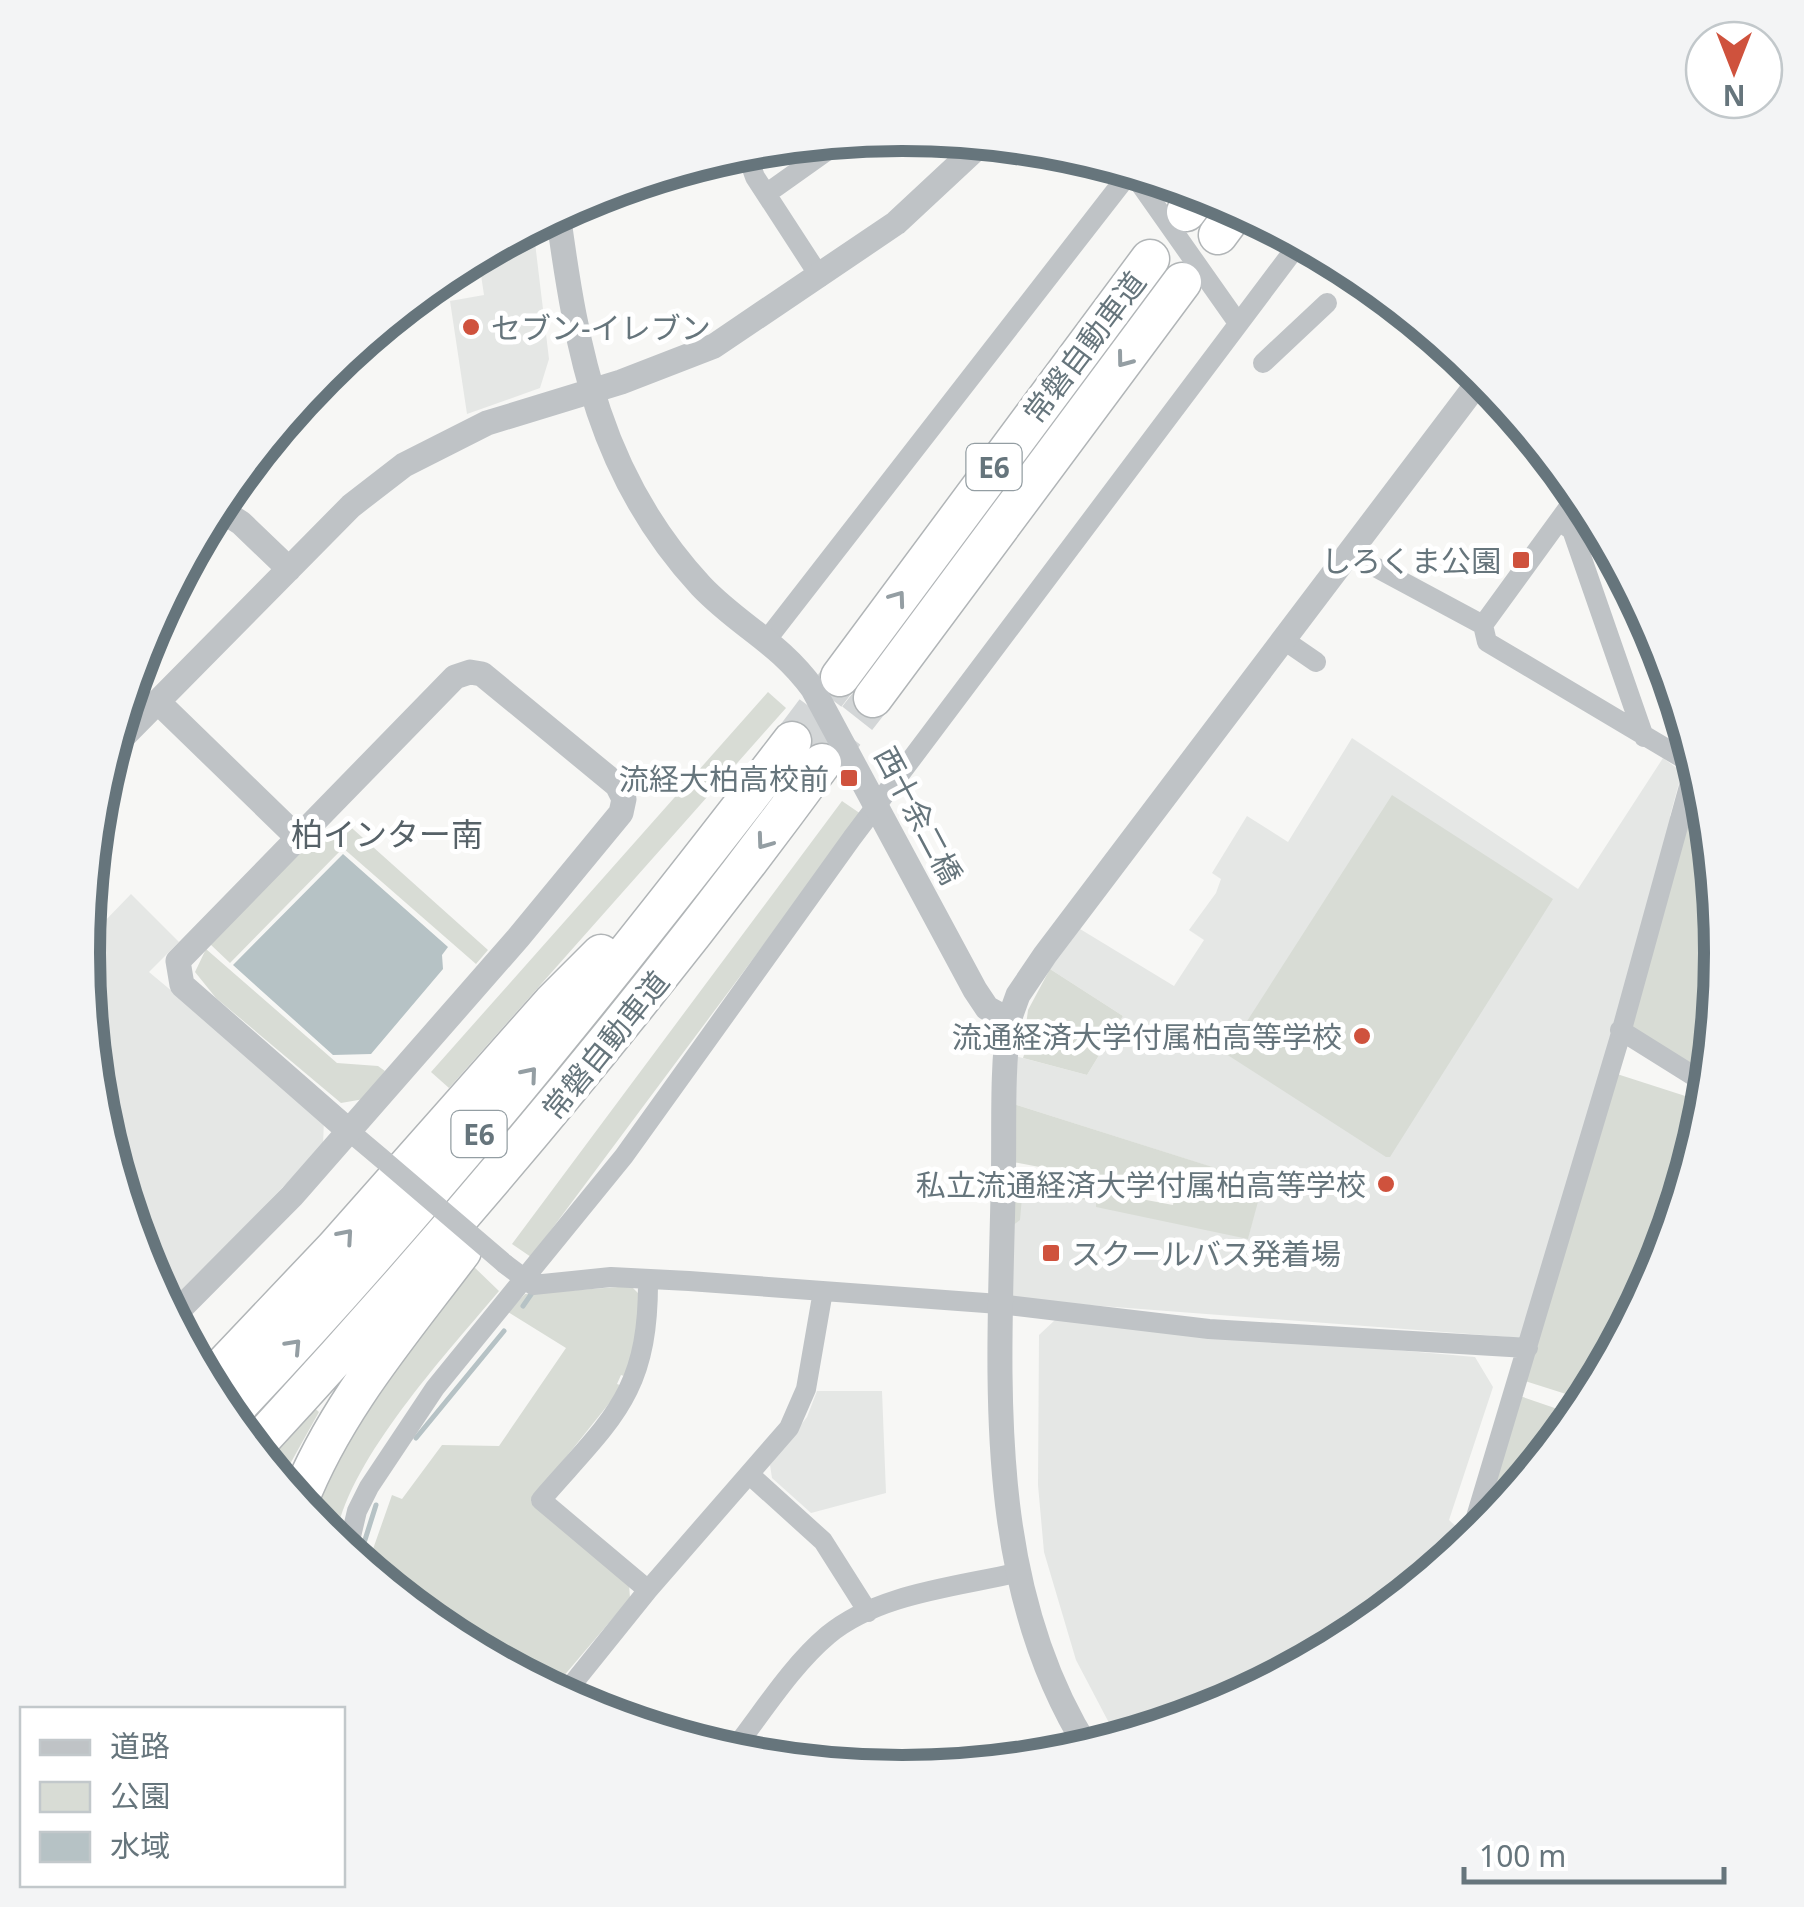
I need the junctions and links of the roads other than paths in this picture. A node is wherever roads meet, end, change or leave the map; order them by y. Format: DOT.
graph roads {
  1 [pos="970,155"];
  2 [pos="820,156"];
  3 [pos="753,166"];
  4 [pos="1122,183"];
  5 [pos="1144,189"];
  6 [pos="766,194"];
  7 [pos="560,228"];
  8 [pos="1292,253"];
  9 [pos="1150,259"];
  10 [pos="820,277"];
  11 [pos="1182,282"];
  12 [pos="1327,303"];
  13 [pos="1238,323"];
  14 [pos="1262,363"];
  15 [pos="1472,390"];
  16 [pos="590,392"];
  17 [pos="1569,508"];
  18 [pos="230,516"];
  19 [pos="1559,521"];
  20 [pos="1350,553"];
  21 [pos="289,569"];
  22 [pos="1482,626"];
  23 [pos="768,638"];
  24 [pos="1284,640"];
  25 [pos="1316,662"];
  26 [pos="840,677"];
  27 [pos="873,698"];
  28 [pos="158,702"];
  29 [pos="133,727"];
  30 [pos="1644,738"];
  31 [pos="1679,755"];
  32 [pos="1688,794"];
  33 [pos="878,808"];
  34 [pos="296,836"];
  35 [pos="716,839"];
  36 [pos="646,995"];
  37 [pos="1009,1020"];
  38 [pos="1620,1030"];
  39 [pos="1694,1077"];
  40 [pos="348,1131"];
  41 [pos="525,1280"];
  42 [pos="648,1280"];
  43 [pos="823,1291"];
  44 [pos="1000,1304"];
  45 [pos="182,1306"];
  46 [pos="1528,1348"];
  47 [pos="218,1372"];
  48 [pos="239,1405"];
  49 [pos="263,1437"];
  50 [pos="750,1475"];
  51 [pos="304,1487"];
  52 [pos="1478,1511"];
  53 [pos="350,1535"];
  54 [pos="1016,1573"];
  55 [pos="648,1590"];
  56 [pos="868,1612"];
  57 [pos="572,1684"];
  58 [pos="1080,1735"];
  59 [pos="742,1739"];
  1 -- 10 [label="street"];
  2 -- 6 [label="street"];
  3 -- 6 [label="street"];
  4 -- 23 [label="street"];
  5 -- 13 [label="street"];
  6 -- 10 [label="street"];
  7 -- 16 [label="street, 西十余二橋"];
  8 -- 13 [label="street"];
  26 -- 9 [label="highway, 常磐自動車道 / E6, one-way"];
  10 -- 16 [label="street"];
  11 -- 27 [label="highway, 常磐自動車道 / E6, one-way"];
  12 -- 14 [label="street"];
  13 -- 33 [label="street"];
  15 -- 20 [label="street"];
  16 -- 21 [label="street"];
  16 -- 23 [label="street, 西十余二橋"];
  17 -- 19 [label="street"];
  18 -- 21 [label="street"];
  19 -- 22 [label="street"];
  19 -- 30 [label="street"];
  20 -- 22 [label="street"];
  20 -- 24 [label="street"];
  21 -- 28 [label="street"];
  22 -- 30 [label="street"];
  23 -- 33 [label="street, 西十余二橋"];
  24 -- 25 [label="street"];
  24 -- 37 [label="street"];
  28 -- 29 [label="street"];
  28 -- 34 [label="street"];
  30 -- 31 [label="street"];
  32 -- 38 [label="street"];
  33 -- 37 [label="street, 西十余二橋"];
  33 -- 41 [label="street"];
  34 -- 40 [label="street"];
  34 -- 40 [label="street"];
  35 -- 36 [label="highway, 常磐自動車道 / E6, one-way"];
  47 -- 35 [label="highway, one-way"];
  48 -- 35 [label="highway, 常磐自動車道 / E6, one-way"];
  36 -- 49 [label="highway, 常磐自動車道 / E6"];
  36 -- 51 [label="highway"];
  37 -- 44 [label="street"];
  38 -- 39 [label="street"];
  38 -- 46 [label="street"];
  40 -- 41 [label="street, bridge"];
  40 -- 45 [label="street"];
  41 -- 42 [label="street"];
  41 -- 53 [label="street"];
  42 -- 43 [label="street"];
  42 -- 55 [label="street"];
  43 -- 44 [label="street"];
  43 -- 50 [label="street"];
  44 -- 46 [label="street"];
  44 -- 54 [label="street"];
  46 -- 52 [label="street"];
  50 -- 55 [label="street"];
  50 -- 56 [label="street"];
  54 -- 56 [label="street"];
  54 -- 58 [label="street"];
  55 -- 57 [label="street"];
  56 -- 59 [label="street"];
}
